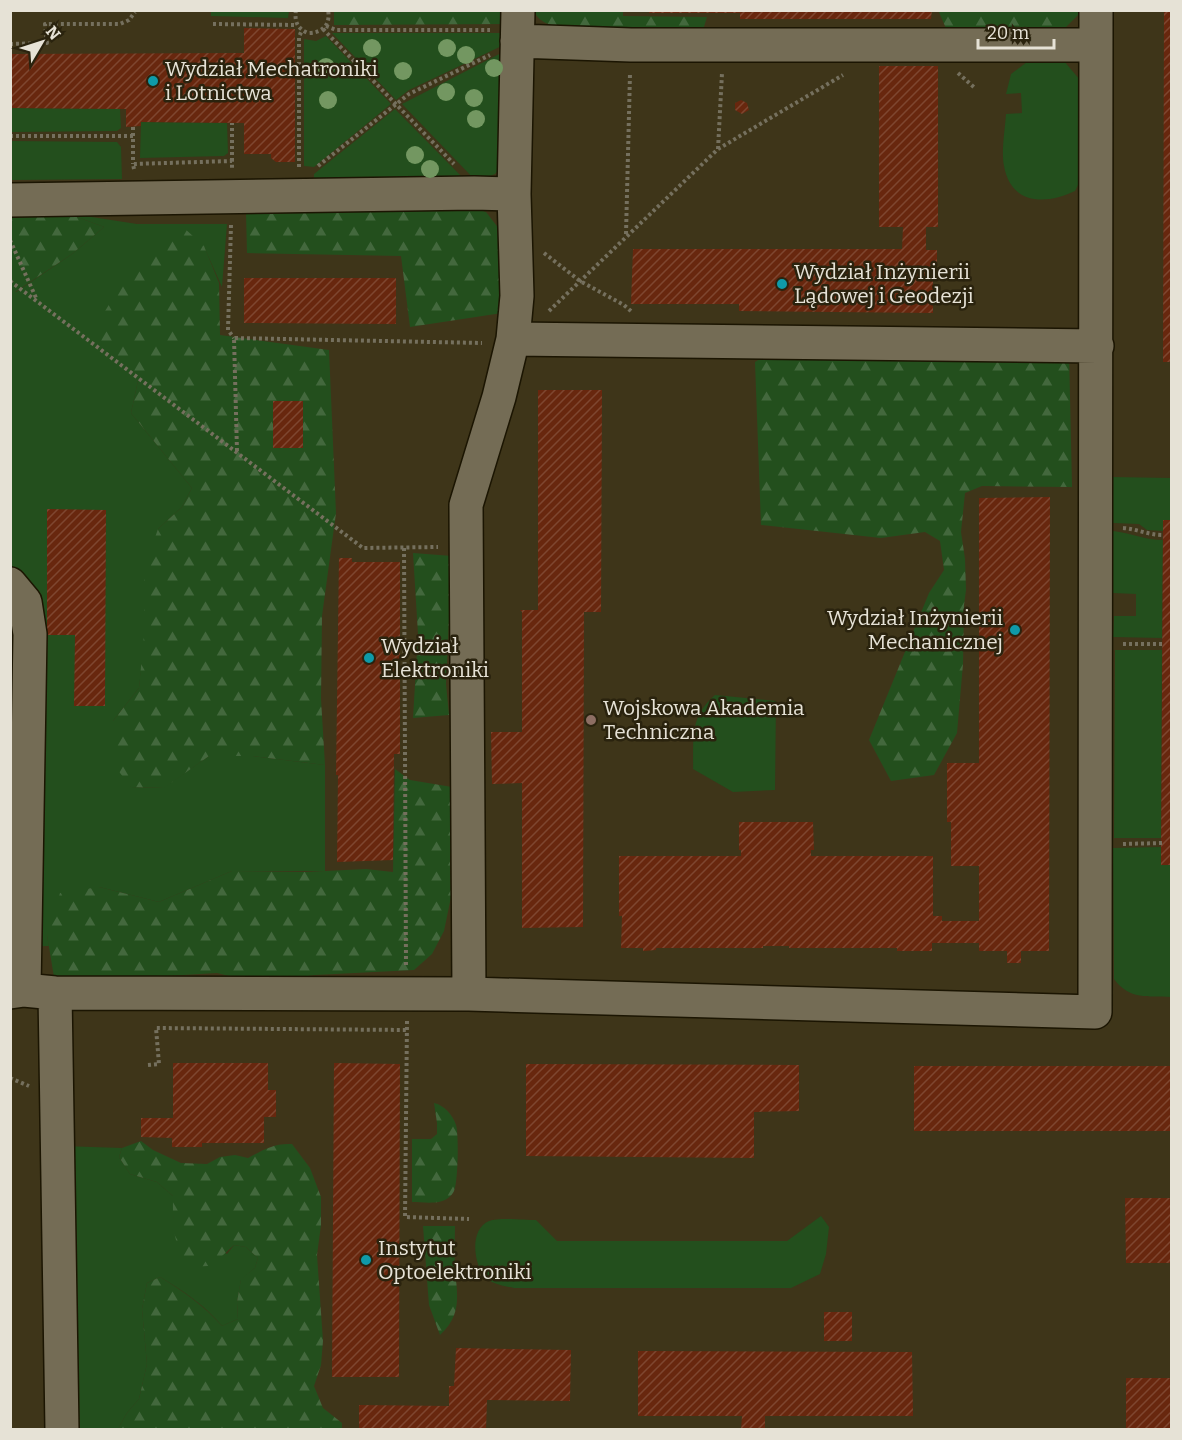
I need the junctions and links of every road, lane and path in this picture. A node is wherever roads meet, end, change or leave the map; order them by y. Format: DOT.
graph roads {
  1 [pos="296,10"];
  2 [pos="328,10"];
  3 [pos="1096,10"];
  4 [pos="135,12"];
  5 [pos="213,24"];
  6 [pos="297,25"];
  7 [pos="325,27"];
  8 [pos="302,30"];
  9 [pos="517,33"];
  10 [pos="10,44"];
  11 [pos="631,45"];
  12 [pos="1096,45"];
  13 [pos="723,46"];
  14 [pos="847,72"];
  15 [pos="396,105"];
  16 [pos="232,123"];
  17 [pos="133,127"];
  18 [pos="10,136"];
  19 [pos="133,136"];
  20 [pos="718,149"];
  21 [pos="232,161"];
  22 [pos="133,164"];
  23 [pos="306,171"];
  24 [pos="312,171"];
  25 [pos="474,193"];
  26 [pos="514,194"];
  27 [pos="231,197"];
  28 [pos="10,200"];
  29 [pos="626,235"];
  30 [pos="10,240"];
  31 [pos="517,243"];
  32 [pos="10,280"];
  33 [pos="580,280"];
  34 [pos="38,301"];
  35 [pos="514,334"];
  36 [pos="234,338"];
  37 [pos="656,339"];
  38 [pos="1097,346"];
  39 [pos="237,451"];
  40 [pos="1096,528"];
  41 [pos="1163,535"];
  42 [pos="466,546"];
  43 [pos="404,548"];
  44 [pos="10,584"];
  45 [pos="1120,644"];
  46 [pos="1162,644"];
  47 [pos="1162,843"];
  48 [pos="1120,844"];
  49 [pos="30,992"];
  50 [pos="408,994"];
  51 [pos="469,994"];
  52 [pos="407,1030"];
  53 [pos="148,1065"];
  54 [pos="469,1219"];
  55 [pos="62,1430"];
  1 -- 6 [label="path"];
  2 -- 7 [label="path"];
  3 -- 12 [label="lane"];
  4 -- 10 [label="path"];
  5 -- 6 [label="path"];
  6 -- 8 [label="path"];
  7 -- 8 [label="path"];
  7 -- 9 [label="path"];
  7 -- 15 [label="path"];
  8 -- 23 [label="path"];
  9 -- 11 [label="lane"];
  9 -- 15 [label="path"];
  9 -- 26 [label="lane"];
  11 -- 13 [label="lane"];
  11 -- 29 [label="path"];
  12 -- 13 [label="lane"];
  12 -- 38 [label="lane"];
  13 -- 20 [label="path"];
  14 -- 20 [label="path"];
  15 -- 24 [label="path"];
  15 -- 25 [label="path"];
  16 -- 21 [label="path"];
  17 -- 19 [label="path"];
  18 -- 19 [label="path"];
  19 -- 22 [label="path"];
  20 -- 29 [label="path"];
  25 -- 26 [label="lane"];
  25 -- 27 [label="lane"];
  26 -- 31 [label="lane"];
  27 -- 28 [label="lane"];
  27 -- 36 [label="path"];
  29 -- 33 [label="path"];
  30 -- 34 [label="path"];
  31 -- 33 [label="path"];
  31 -- 35 [label="lane"];
  32 -- 34 [label="path"];
  33 -- 35 [label="path"];
  33 -- 37 [label="path"];
  34 -- 39 [label="path"];
  35 -- 36 [label="path"];
  35 -- 37 [label="lane"];
  35 -- 42 [label="lane"];
  36 -- 39 [label="path"];
  37 -- 38 [label="lane"];
  38 -- 40 [label="lane"];
  39 -- 43 [label="path"];
  40 -- 41 [label="path"];
  40 -- 51 [label="lane"];
  42 -- 43 [label="path"];
  42 -- 51 [label="lane"];
  43 -- 50 [label="path"];
  44 -- 49 [label="lane"];
  45 -- 46 [label="path"];
  47 -- 48 [label="path"];
  49 -- 50 [label="lane"];
  49 -- 55 [label="lane"];
  50 -- 51 [label="lane"];
  50 -- 52 [label="path"];
  52 -- 53 [label="path"];
  52 -- 54 [label="path"];
}
